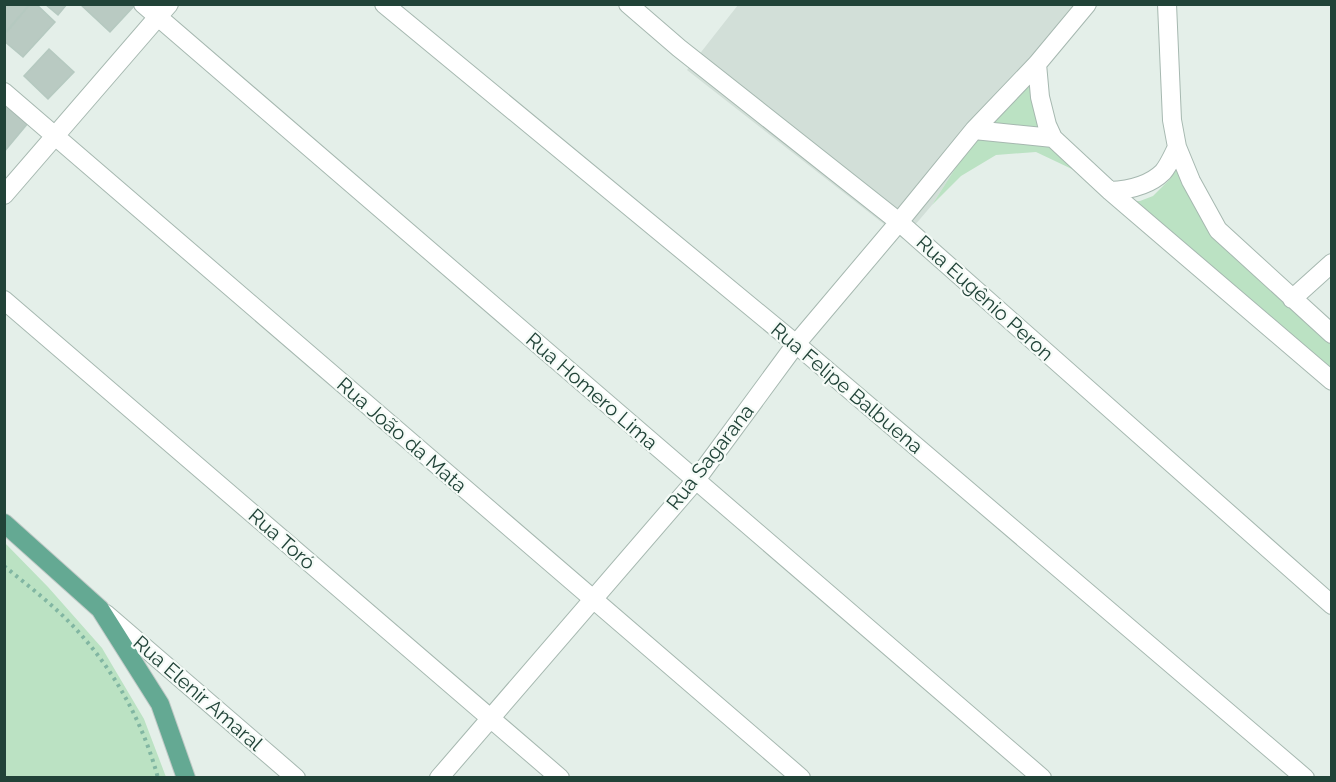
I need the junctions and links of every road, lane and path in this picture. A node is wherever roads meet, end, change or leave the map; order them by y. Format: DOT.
graph roads {
  1 [pos="143,4"];
  2 [pos="384,4"];
  3 [pos="628,4"];
  4 [pos="1087,4"];
  5 [pos="1166,6"];
  6 [pos="163,11"];
  7 [pos="1036,64"];
  8 [pos="4,92"];
  9 [pos="974,130"];
  10 [pos="55,136"];
  11 [pos="1053,138"];
  12 [pos="1177,147"];
  13 [pos="1110,191"];
  14 [pos="4,195"];
  15 [pos="899,222"];
  16 [pos="1332,263"];
  17 [pos="1292,299"];
  18 [pos="4,300"];
  19 [pos="1332,334"];
  20 [pos="796,344"];
  21 [pos="1332,381"];
  22 [pos="696,480"];
  23 [pos="4,523"];
  24 [pos="4,566"];
  25 [pos="593,599"];
  26 [pos="1332,605"];
  27 [pos="100,609"];
  28 [pos="490,718"];
  29 [pos="158,777"];
  30 [pos="186,777"];
  31 [pos="296,777"];
  32 [pos="439,777"];
  33 [pos="560,777"];
  34 [pos="801,777"];
  35 [pos="1042,777"];
  36 [pos="1305,777"];
  1 -- 6 [label="street, Rua Homero Lima"];
  2 -- 20 [label="street, Rua Felipe Balbuena"];
  3 -- 15 [label="street, Rua Eugênio Peron"];
  4 -- 7 [label="street, Rua Sagarana"];
  5 -- 12 [label="street"];
  6 -- 10 [label="street"];
  6 -- 22 [label="street, Rua Homero Lima"];
  7 -- 9 [label="street, Rua Sagarana"];
  7 -- 11 [label="street"];
  8 -- 10 [label="street, Rua João da Mata"];
  9 -- 11 [label="street"];
  9 -- 15 [label="street, Rua Sagarana"];
  10 -- 14 [label="street"];
  10 -- 25 [label="street, Rua João da Mata"];
  11 -- 13 [label="street"];
  12 -- 13 [label="street"];
  12 -- 17 [label="street"];
  13 -- 21 [label="street"];
  15 -- 20 [label="street, Rua Sagarana"];
  15 -- 26 [label="street, Rua Eugênio Peron"];
  16 -- 17 [label="street"];
  17 -- 19 [label="street"];
  18 -- 28 [label="street, Rua Toró"];
  20 -- 22 [label="street, Rua Sagarana"];
  20 -- 36 [label="street, Rua Felipe Balbuena"];
  22 -- 25 [label="street, Rua Sagarana"];
  22 -- 35 [label="street, Rua Homero Lima"];
  23 -- 27 [label="main road"];
  24 -- 29 [label="path"];
  25 -- 28 [label="street, Rua Sagarana"];
  25 -- 34 [label="street, Rua João da Mata"];
  27 -- 30 [label="main road"];
  27 -- 31 [label="street, Rua Elenir Amaral"];
  28 -- 32 [label="street, Rua Sagarana"];
  28 -- 33 [label="street, Rua Toró"];
}
